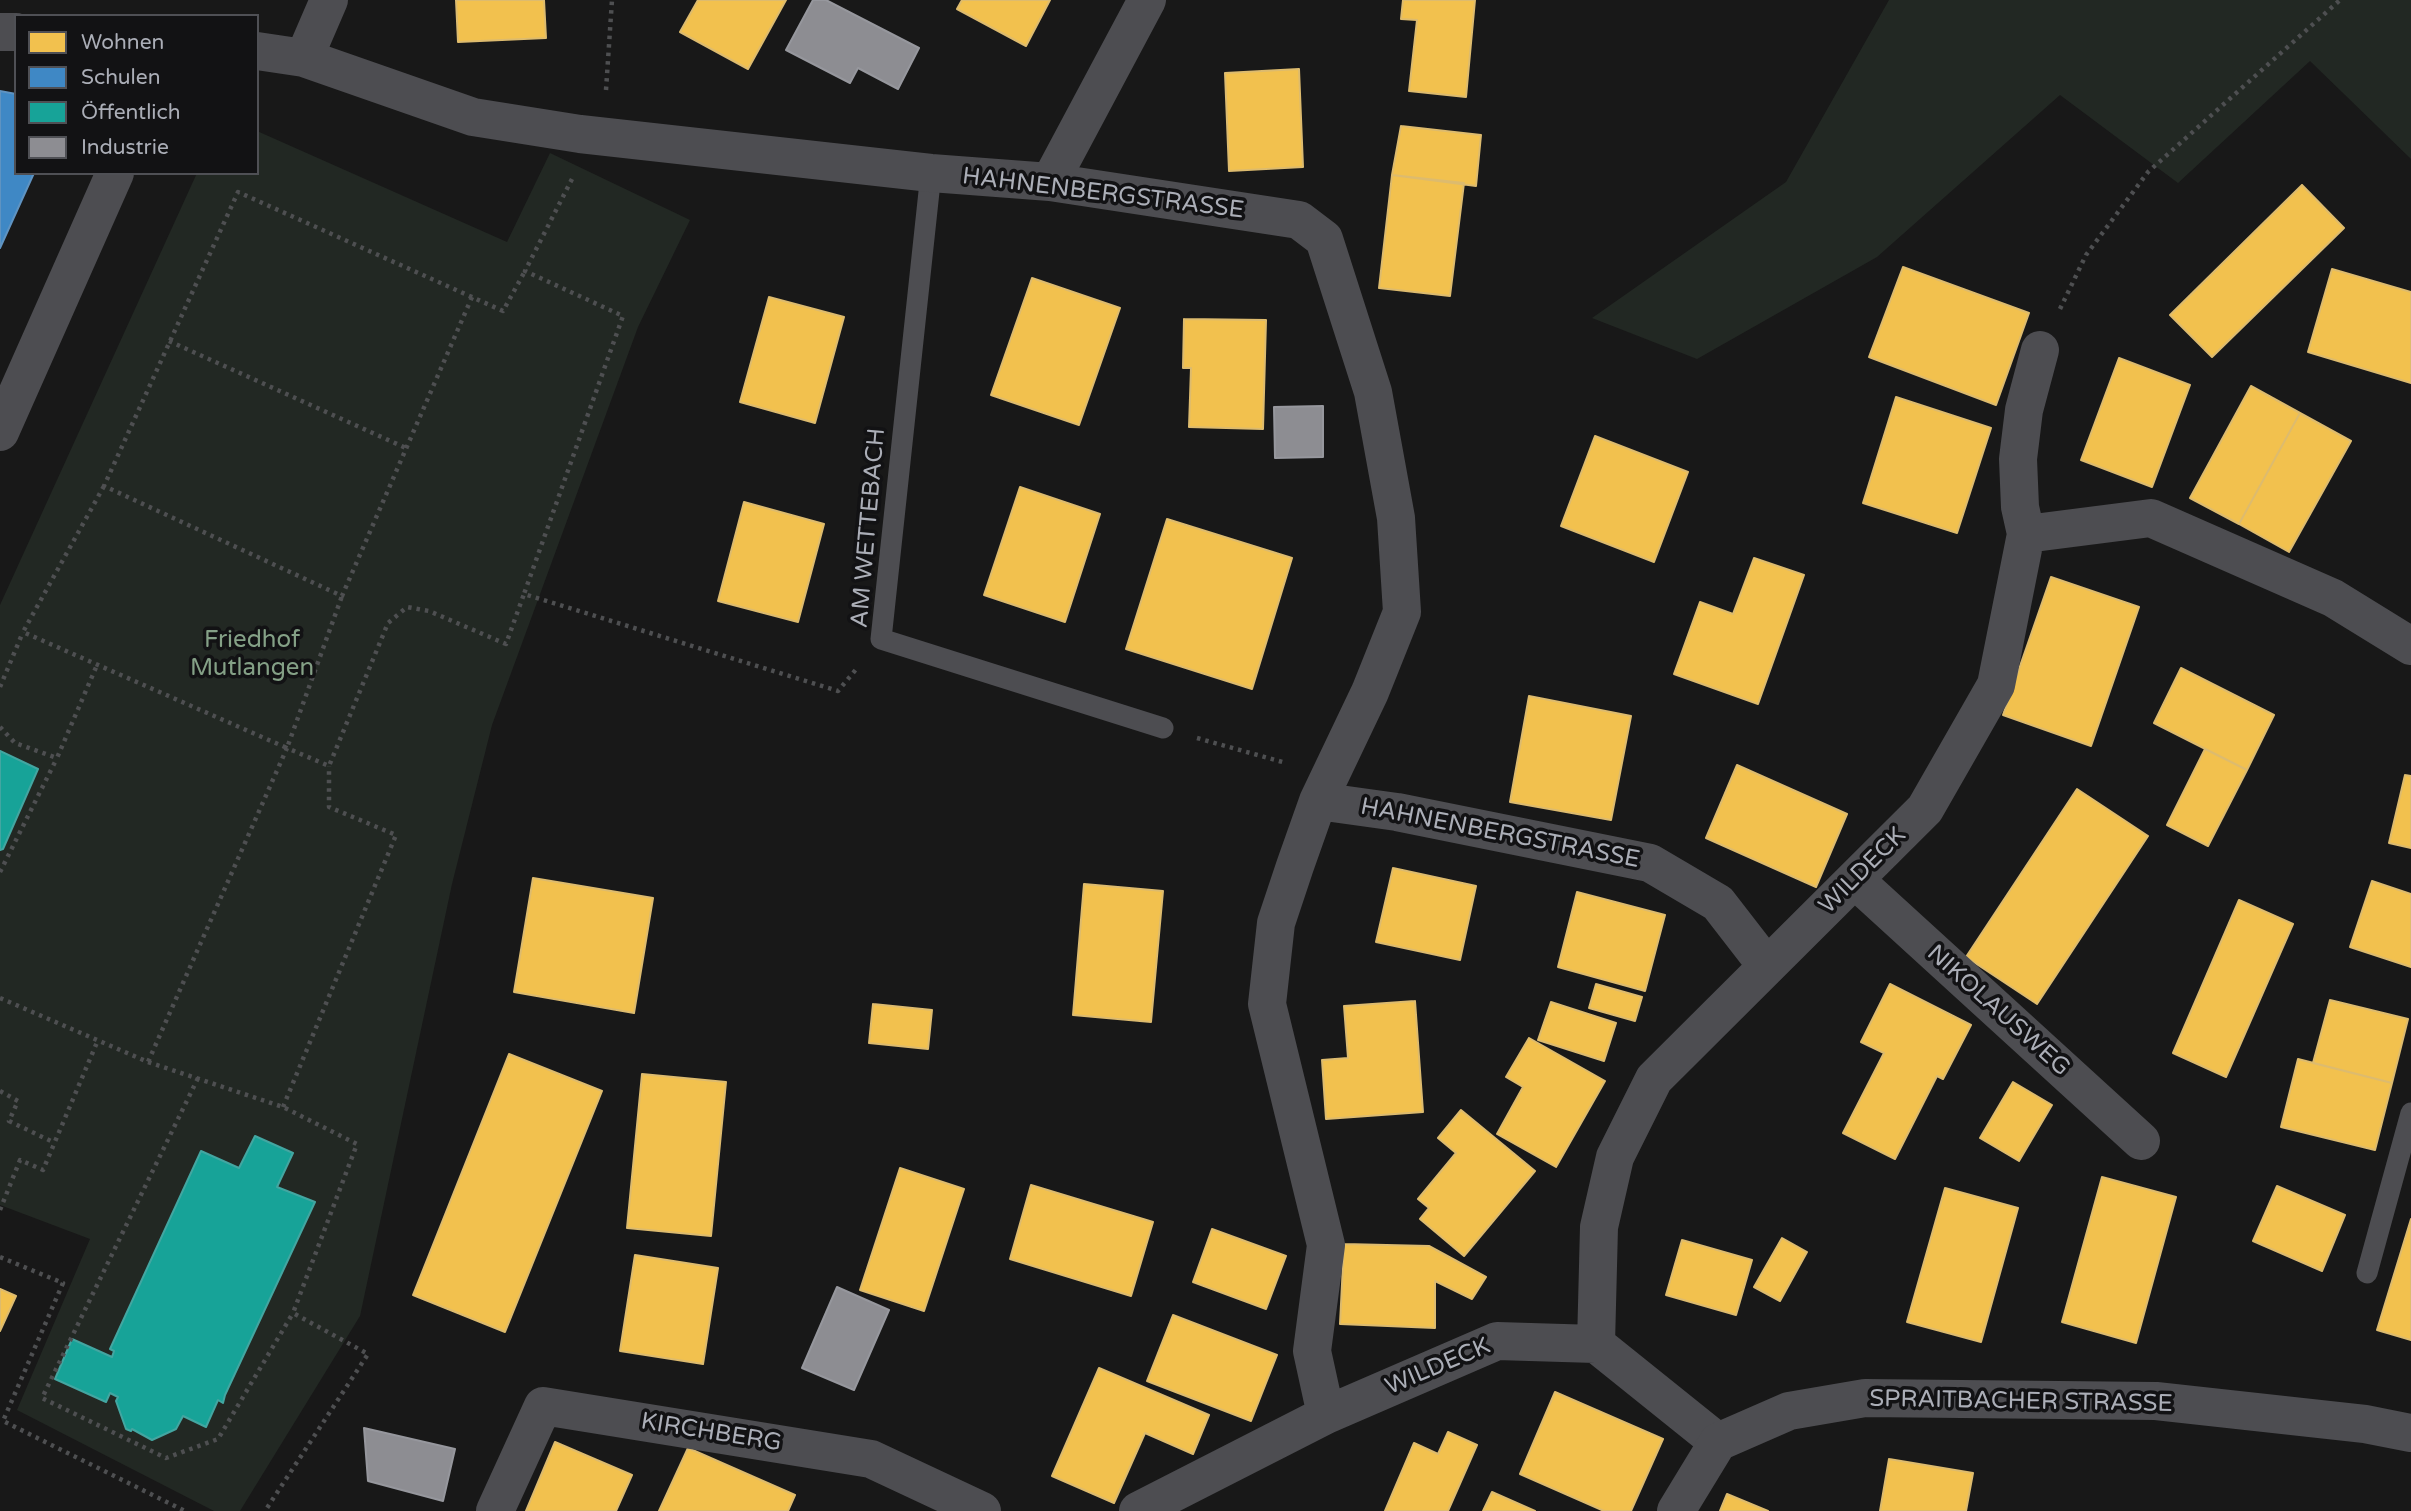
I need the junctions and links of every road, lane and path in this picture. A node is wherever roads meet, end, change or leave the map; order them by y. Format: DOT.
graph roads {
  1 [pos="329,0"];
  2 [pos="612,0"];
  3 [pos="1147,0"];
  4 [pos="2340,0"];
  5 [pos="259,51"];
  6 [pos="304,58"];
  7 [pos="603,136"];
  8 [pos="932,173"];
  9 [pos="114,175"];
  10 [pos="573,177"];
  11 [pos="1050,182"];
  12 [pos="525,271"];
  13 [pos="472,297"];
  14 [pos="169,341"];
  15 [pos="2040,351"];
  16 [pos="0,432"];
  17 [pos="406,448"];
  18 [pos="104,486"];
  19 [pos="2026,534"];
  20 [pos="524,594"];
  21 [pos="342,596"];
  22 [pos="23,632"];
  23 [pos="881,639"];
  24 [pos="2411,646"];
  25 [pos="97,665"];
  26 [pos="0,687"];
  27 [pos="0,727"];
  28 [pos="1163,729"];
  29 [pos="287,748"];
  30 [pos="57,758"];
  31 [pos="328,766"];
  32 [pos="1324,788"];
  33 [pos="0,872"];
  34 [pos="1855,880"];
  35 [pos="1766,965"];
  36 [pos="0,998"];
  37 [pos="98,1040"];
  38 [pos="148,1062"];
  39 [pos="198,1078"];
  40 [pos="0,1091"];
  41 [pos="283,1107"];
  42 [pos="2411,1113"];
  43 [pos="2141,1141"];
  44 [pos="55,1143"];
  45 [pos="0,1210"];
  46 [pos="0,1257"];
  47 [pos="2367,1273"];
  48 [pos="293,1313"];
  49 [pos="1596,1344"];
  50 [pos="1326,1415"];
  51 [pos="2411,1433"];
  52 [pos="1718,1443"];
  53 [pos="185,1511"];
  54 [pos="265,1511"];
  55 [pos="495,1511"];
  56 [pos="982,1511"];
  57 [pos="1138,1511"];
  58 [pos="1676,1511"];
  1 -- 6 [label="street"];
  2 -- 7 [label="path"];
  3 -- 11 [label="street"];
  4 -- 15 [label="path"];
  5 -- 6 [label="street, HAHNENBERGSTRASSE"];
  6 -- 7 [label="street, HAHNENBERGSTRASSE"];
  7 -- 8 [label="street, HAHNENBERGSTRASSE"];
  8 -- 11 [label="street, HAHNENBERGSTRASSE"];
  8 -- 23 [label="lane, AM WETTEBACH"];
  9 -- 16 [label="street"];
  10 -- 12 [label="path"];
  11 -- 32 [label="street, HAHNENBERGSTRASSE"];
  12 -- 13 [label="path"];
  12 -- 20 [label="path"];
  13 -- 14 [label="path"];
  13 -- 17 [label="path"];
  14 -- 17 [label="path"];
  14 -- 18 [label="path"];
  15 -- 19 [label="street, WILDECK"];
  17 -- 21 [label="path"];
  18 -- 21 [label="path"];
  18 -- 22 [label="path"];
  19 -- 24 [label="street"];
  19 -- 34 [label="street, WILDECK"];
  20 -- 23 [label="path"];
  20 -- 31 [label="path"];
  21 -- 29 [label="path"];
  22 -- 25 [label="path"];
  22 -- 26 [label="path"];
  23 -- 28 [label="lane, AM WETTEBACH"];
  25 -- 29 [label="path"];
  25 -- 30 [label="path"];
  27 -- 30 [label="path"];
  28 -- 32 [label="path"];
  29 -- 31 [label="path"];
  29 -- 38 [label="path"];
  30 -- 33 [label="path"];
  31 -- 41 [label="path"];
  32 -- 35 [label="street, HAHNENBERGSTRASSE"];
  32 -- 50 [label="street, HAHNENBERGSTRASSE"];
  34 -- 35 [label="street, WILDECK"];
  34 -- 43 [label="street, NIKOLAUSWEG"];
  35 -- 49 [label="street, WILDECK"];
  36 -- 37 [label="path"];
  37 -- 38 [label="path"];
  37 -- 44 [label="path"];
  38 -- 39 [label="path"];
  39 -- 41 [label="path"];
  39 -- 48 [label="path"];
  40 -- 44 [label="path"];
  41 -- 48 [label="path"];
  42 -- 47 [label="lane"];
  44 -- 45 [label="path"];
  46 -- 53 [label="path"];
  48 -- 54 [label="path"];
  49 -- 50 [label="street, WILDECK"];
  49 -- 52 [label="street"];
  50 -- 57 [label="street, WILDECK"];
  51 -- 52 [label="street, SPRAITBACHER STRASSE"];
  52 -- 58 [label="street"];
  55 -- 56 [label="street, KIRCHBERG"];
}
